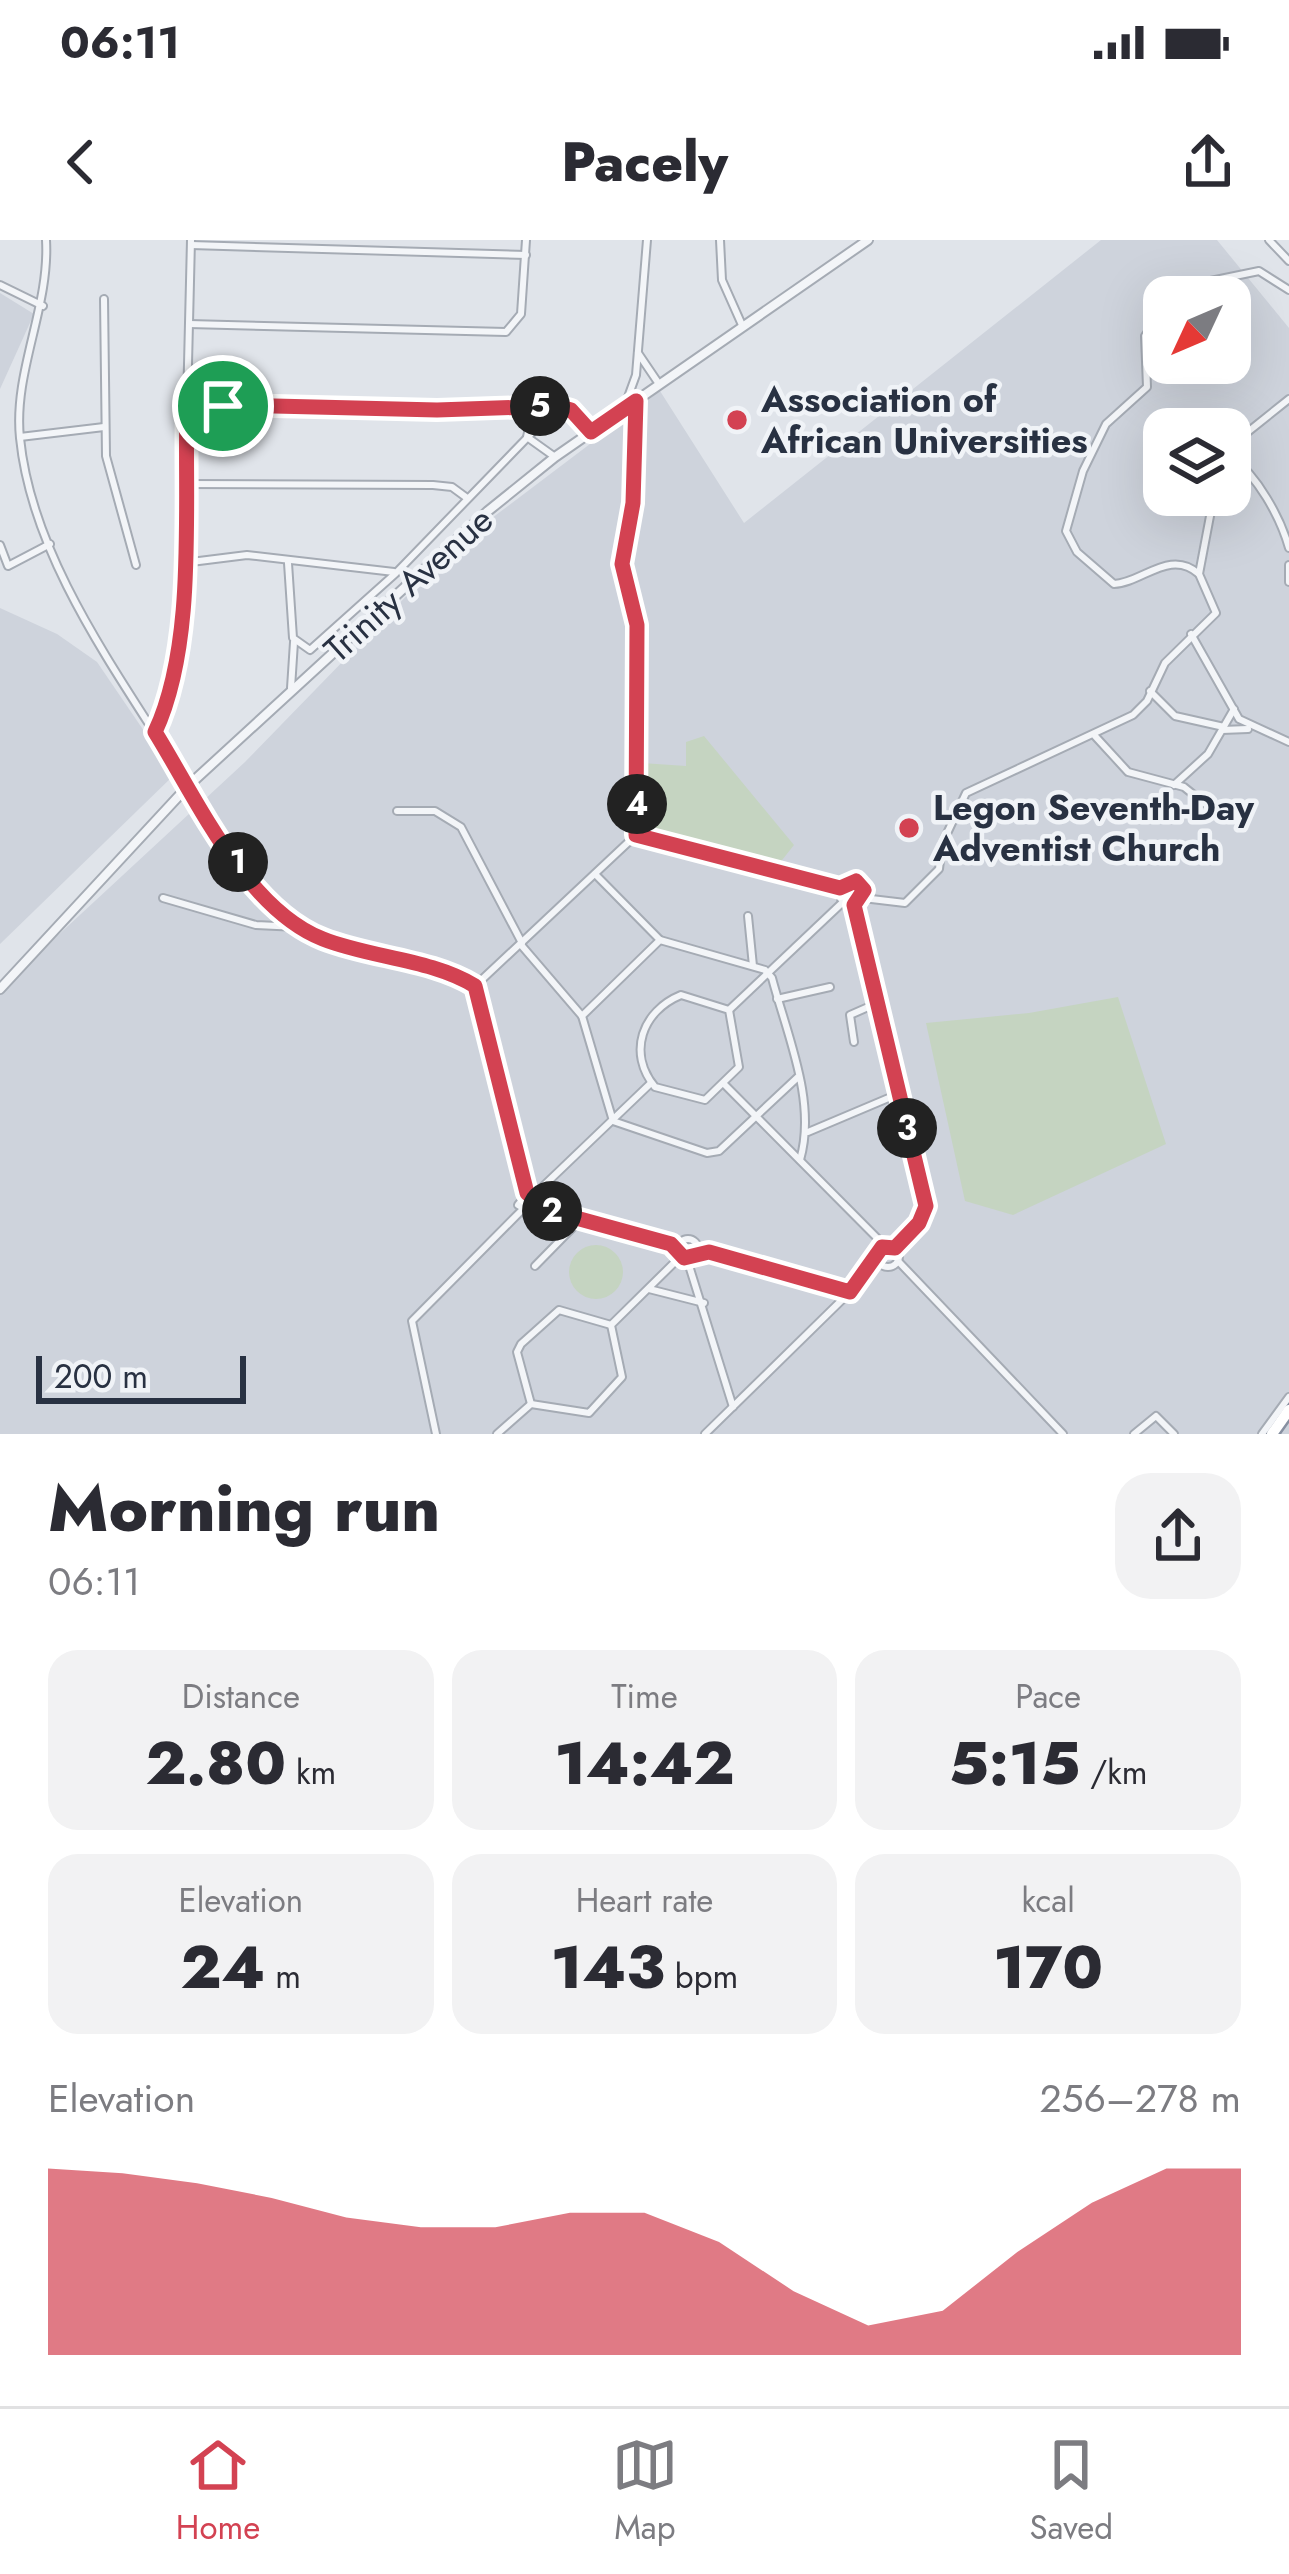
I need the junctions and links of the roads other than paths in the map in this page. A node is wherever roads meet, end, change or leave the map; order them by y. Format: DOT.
graph roads {
  1 [pos="46,240"];
  2 [pos="526,240"];
  3 [pos="646,240"];
  4 [pos="720,240"];
  5 [pos="848,240"];
  6 [pos="868,240"];
  7 [pos="1269,240"];
  8 [pos="191,242"];
  9 [pos="853,250"];
  10 [pos="526,255"];
  11 [pos="1289,261"];
  12 [pos="1234,276"];
  13 [pos="0,285"];
  14 [pos="1289,290"];
  15 [pos="104,299"];
  16 [pos="43,306"];
  17 [pos="188,324"];
  18 [pos="742,325"];
  19 [pos="635,348"];
  20 [pos="659,384"];
  21 [pos="1147,384"];
  22 [pos="1289,399"];
  23 [pos="636,401"];
  24 [pos="187,404"];
  25 [pos="520,405"];
  26 [pos="557,406"];
  27 [pos="623,411"];
  28 [pos="104,428"];
  29 [pos="1251,429"];
  30 [pos="591,432"];
  31 [pos="20,437"];
  32 [pos="527,437"];
  33 [pos="555,458"];
  34 [pos="1251,475"];
  35 [pos="185,484"];
  36 [pos="467,498"];
  37 [pos="1210,516"];
  38 [pos="50,544"];
  39 [pos="0,545"];
  40 [pos="1289,548"];
  41 [pos="183,563"];
  42 [pos="288,563"];
  43 [pos="136,565"];
  44 [pos="1289,565"];
  45 [pos="396,573"];
  46 [pos="1199,574"];
  47 [pos="1289,581"];
  48 [pos="1191,634"];
  49 [pos="293,638"];
  50 [pos="307,650"];
  51 [pos="296,669"];
  52 [pos="291,689"];
  53 [pos="1150,691"];
  54 [pos="1234,710"];
  55 [pos="1250,728"];
  56 [pos="1223,729"];
  57 [pos="155,732"];
  58 [pos="1095,736"];
  59 [pos="1289,742"];
  60 [pos="188,785"];
  61 [pos="1174,785"];
  62 [pos="1204,803"];
  63 [pos="397,811"];
  64 [pos="636,835"];
  65 [pos="595,873"];
  66 [pos="840,888"];
  67 [pos="163,898"];
  68 [pos="863,898"];
  69 [pos="843,902"];
  70 [pos="854,905"];
  71 [pos="748,916"];
  72 [pos="298,927"];
  73 [pos="660,940"];
  74 [pos="521,944"];
  75 [pos="753,966"];
  76 [pos="769,973"];
  77 [pos="475,986"];
  78 [pos="830,987"];
  79 [pos="0,988"];
  80 [pos="777,999"];
  81 [pos="875,1004"];
  82 [pos="729,1010"];
  83 [pos="582,1016"];
  84 [pos="854,1042"];
  85 [pos="798,1077"];
  86 [pos="651,1084"];
  87 [pos="724,1084"];
  88 [pos="898,1094"];
  89 [pos="757,1116"];
  90 [pos="613,1121"];
  91 [pos="808,1132"];
  92 [pos="800,1160"];
  93 [pos="530,1196"];
  94 [pos="521,1211"];
  95 [pos="583,1217"];
  96 [pos="679,1250"];
  97 [pos="698,1251"];
  98 [pos="884,1254"];
  99 [pos="896,1263"];
  100 [pos="535,1266"];
  101 [pos="649,1289"];
  102 [pos="850,1292"];
  103 [pos="704,1304"];
  104 [pos="611,1325"];
  105 [pos="1289,1396"];
  106 [pos="531,1404"];
  107 [pos="733,1407"];
  108 [pos="1289,1410"];
  109 [pos="436,1434"];
  110 [pos="497,1434"];
  111 [pos="705,1434"];
  112 [pos="1063,1434"];
  113 [pos="1134,1434"];
  114 [pos="1174,1434"];
  115 [pos="1262,1434"];
  116 [pos="1271,1434"];
  1 -- 16 [label="street"];
  2 -- 10 [label="street"];
  3 -- 19 [label="street"];
  4 -- 18 [label="street"];
  5 -- 9 [label="street"];
  6 -- 9 [label="street, Trinity Avenue"];
  7 -- 11 [label="street"];
  8 -- 10 [label="street"];
  8 -- 17 [label="street"];
  9 -- 18 [label="street, Trinity Avenue"];
  10 -- 17 [label="street"];
  12 -- 14 [label="street"];
  13 -- 16 [label="street"];
  15 -- 28 [label="street"];
  16 -- 31 [label="street"];
  17 -- 24 [label="street"];
  18 -- 20 [label="street, Trinity Avenue"];
  19 -- 20 [label="street"];
  19 -- 27 [label="street"];
  20 -- 23 [label="street, Trinity Avenue"];
  21 -- 46 [label="street"];
  22 -- 29 [label="street"];
  23 -- 27 [label="street, Trinity Avenue"];
  23 -- 64 [label="street"];
  24 -- 25 [label="street"];
  24 -- 35 [label="street"];
  25 -- 26 [label="street"];
  25 -- 32 [label="street"];
  26 -- 30 [label="street"];
  26 -- 32 [label="street"];
  27 -- 30 [label="street, Trinity Avenue"];
  28 -- 31 [label="street"];
  28 -- 43 [label="street"];
  30 -- 33 [label="street, Trinity Avenue"];
  31 -- 38 [label="street"];
  32 -- 33 [label="street"];
  32 -- 36 [label="street"];
  33 -- 52 [label="street, Trinity Avenue"];
  34 -- 40 [label="street"];
  35 -- 36 [label="street"];
  35 -- 41 [label="street"];
  36 -- 45 [label="street"];
  37 -- 46 [label="street"];
  38 -- 39 [label="street"];
  38 -- 57 [label="street"];
  41 -- 42 [label="street"];
  41 -- 57 [label="street"];
  42 -- 45 [label="street"];
  42 -- 49 [label="street"];
  44 -- 47 [label="street"];
  45 -- 50 [label="street"];
  46 -- 48 [label="street"];
  48 -- 53 [label="street"];
  48 -- 54 [label="street"];
  49 -- 50 [label="street"];
  49 -- 51 [label="street"];
  50 -- 51 [label="street"];
  51 -- 52 [label="street"];
  52 -- 60 [label="street, Trinity Avenue"];
  53 -- 56 [label="street"];
  53 -- 58 [label="street"];
  54 -- 55 [label="street"];
  54 -- 56 [label="street"];
  55 -- 56 [label="street"];
  55 -- 59 [label="street"];
  56 -- 61 [label="street"];
  57 -- 60 [label="street"];
  58 -- 61 [label="street"];
  58 -- 68 [label="street"];
  60 -- 72 [label="street"];
  60 -- 79 [label="street, Trinity Avenue"];
  61 -- 62 [label="street"];
  63 -- 74 [label="street"];
  64 -- 65 [label="street"];
  64 -- 66 [label="street"];
  65 -- 73 [label="street"];
  65 -- 74 [label="street"];
  66 -- 68 [label="street"];
  66 -- 69 [label="street"];
  67 -- 72 [label="street"];
  68 -- 70 [label="street"];
  69 -- 70 [label="street"];
  69 -- 76 [label="street"];
  70 -- 81 [label="street"];
  71 -- 75 [label="street"];
  72 -- 77 [label="street"];
  73 -- 75 [label="street"];
  73 -- 83 [label="street"];
  74 -- 77 [label="street"];
  74 -- 83 [label="street"];
  75 -- 76 [label="street"];
  76 -- 80 [label="street"];
  76 -- 82 [label="street"];
  77 -- 93 [label="street"];
  78 -- 80 [label="street"];
  80 -- 85 [label="street"];
  81 -- 84 [label="street"];
  81 -- 88 [label="street"];
  82 -- 86 [label="street"];
  82 -- 87 [label="street"];
  83 -- 90 [label="street"];
  85 -- 89 [label="street"];
  85 -- 91 [label="street"];
  86 -- 87 [label="street"];
  86 -- 90 [label="street"];
  87 -- 89 [label="street"];
  88 -- 91 [label="street"];
  88 -- 98 [label="street"];
  89 -- 90 [label="street"];
  89 -- 92 [label="street"];
  90 -- 93 [label="street"];
  91 -- 92 [label="street"];
  92 -- 98 [label="street"];
  93 -- 94 [label="street"];
  93 -- 94 [label="street"];
  93 -- 95 [label="street"];
  94 -- 109 [label="street"];
  95 -- 96 [label="street"];
  95 -- 100 [label="street"];
  96 -- 97 [label="street"];
  96 -- 97 [label="street"];
  96 -- 101 [label="street"];
  96 -- 103 [label="street"];
  97 -- 102 [label="street"];
  98 -- 99 [label="street"];
  98 -- 99 [label="street"];
  98 -- 102 [label="street"];
  99 -- 112 [label="street"];
  101 -- 103 [label="street"];
  101 -- 104 [label="street"];
  102 -- 107 [label="street"];
  103 -- 107 [label="street"];
  104 -- 106 [label="street"];
  104 -- 106 [label="street"];
  105 -- 115 [label="street"];
  106 -- 110 [label="street"];
  107 -- 111 [label="street"];
  108 -- 116 [label="highway"];
  113 -- 114 [label="street"];
}
